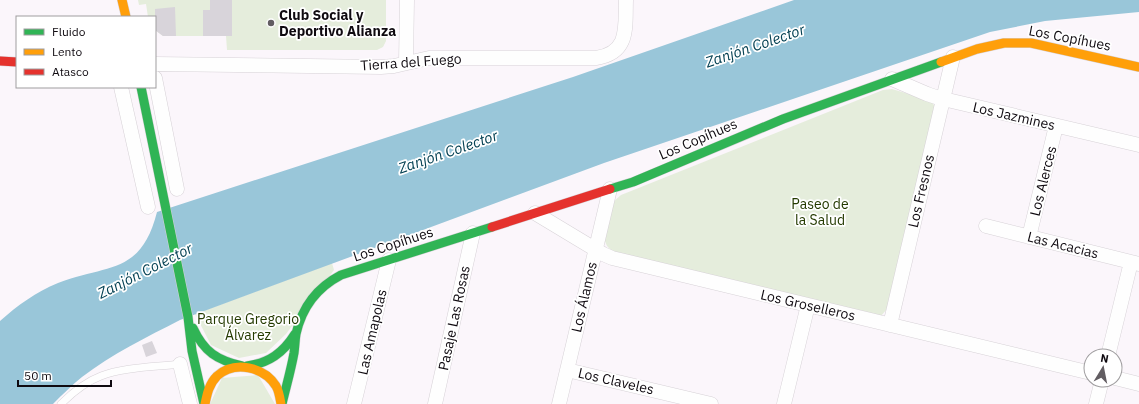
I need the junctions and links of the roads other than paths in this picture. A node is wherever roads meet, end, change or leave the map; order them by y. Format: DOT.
graph roads {
  1 [pos="122,0"];
  2 [pos="406,0"];
  3 [pos="626,0"];
  4 [pos="126,16"];
  5 [pos="953,57"];
  6 [pos="0,62"];
  7 [pos="16,62"];
  8 [pos="406,63"];
  9 [pos="156,64"];
  10 [pos="1139,67"];
  11 [pos="892,79"];
  12 [pos="156,83"];
  13 [pos="121,88"];
  14 [pos="141,88"];
  15 [pos="943,99"];
  16 [pos="1056,126"];
  17 [pos="1139,145"];
  18 [pos="177,189"];
  19 [pos="610,190"];
  20 [pos="148,207"];
  21 [pos="535,213"];
  22 [pos="986,226"];
  23 [pos="473,233"];
  24 [pos="1029,237"];
  25 [pos="595,249"];
  26 [pos="389,260"];
  27 [pos="1135,263"];
  28 [pos="808,305"];
  29 [pos="188,317"];
  30 [pos="890,325"];
  31 [pos="297,331"];
  32 [pos="1110,348"];
  33 [pos="180,364"];
  34 [pos="244,366"];
  35 [pos="567,370"];
  36 [pos="1083,371"];
  37 [pos="1123,380"];
  38 [pos="1139,384"];
  39 [pos="1100,388"];
  40 [pos="682,401"];
  41 [pos="61,404"];
  42 [pos="190,404"];
  43 [pos="205,404"];
  44 [pos="282,404"];
  45 [pos="354,404"];
  46 [pos="435,404"];
  47 [pos="559,404"];
  48 [pos="711,404"];
  49 [pos="784,404"];
  50 [pos="1096,404"];
  1 -- 4 [label="main road"];
  2 -- 8 [label="street"];
  3 -- 8 [label="street, Tierra del Fuego"];
  5 -- 10 [label="main road, Los Copíhues"];
  5 -- 11 [label="main road, Los Copíhues"];
  5 -- 15 [label="street, Los Fresnos"];
  6 -- 7 [label="main road"];
  8 -- 9 [label="street, Tierra del Fuego"];
  11 -- 15 [label="street, Los Jazmines"];
  11 -- 19 [label="main road, Los Copíhues"];
  12 -- 18 [label="street"];
  13 -- 20 [label="street"];
  14 -- 29 [label="main road"];
  15 -- 16 [label="street, Los Jazmines"];
  15 -- 30 [label="street, Los Fresnos"];
  16 -- 17 [label="street, Los Jazmines"];
  16 -- 24 [label="street, Los Alerces"];
  19 -- 21 [label="main road, Los Copíhues"];
  19 -- 25 [label="street, Los Álamos"];
  21 -- 23 [label="main road, Los Copíhues"];
  21 -- 25 [label="street, Los Groselleros"];
  22 -- 24 [label="street, Las Acacias"];
  23 -- 26 [label="main road, Los Copíhues"];
  23 -- 46 [label="street, Pasaje Las Rosas"];
  24 -- 27 [label="street, Las Acacias"];
  25 -- 28 [label="street, Los Groselleros"];
  25 -- 35 [label="street, Los Álamos"];
  26 -- 31 [label="main road, Los Copíhues"];
  26 -- 45 [label="street, Las Amapolas"];
  27 -- 32 [label="street"];
  28 -- 30 [label="street, Los Groselleros"];
  28 -- 49 [label="street"];
  29 -- 34 [label="main road"];
  29 -- 43 [label="main road"];
  30 -- 36 [label="street, Los Groselleros"];
  31 -- 34 [label="main road, Los Copíhues"];
  31 -- 44 [label="main road, Los Copíhues"];
  33 -- 41 [label="lane"];
  33 -- 42 [label="street"];
  34 -- 43 [label="main road, Los Copíhues"];
  34 -- 44 [label="main road"];
  35 -- 40 [label="street, Los Claveles"];
  35 -- 47 [label="street, Los Álamos"];
  37 -- 38 [label="street"];
  39 -- 50 [label="street"];
  40 -- 48 [label="street, Los Claveles"];
}
